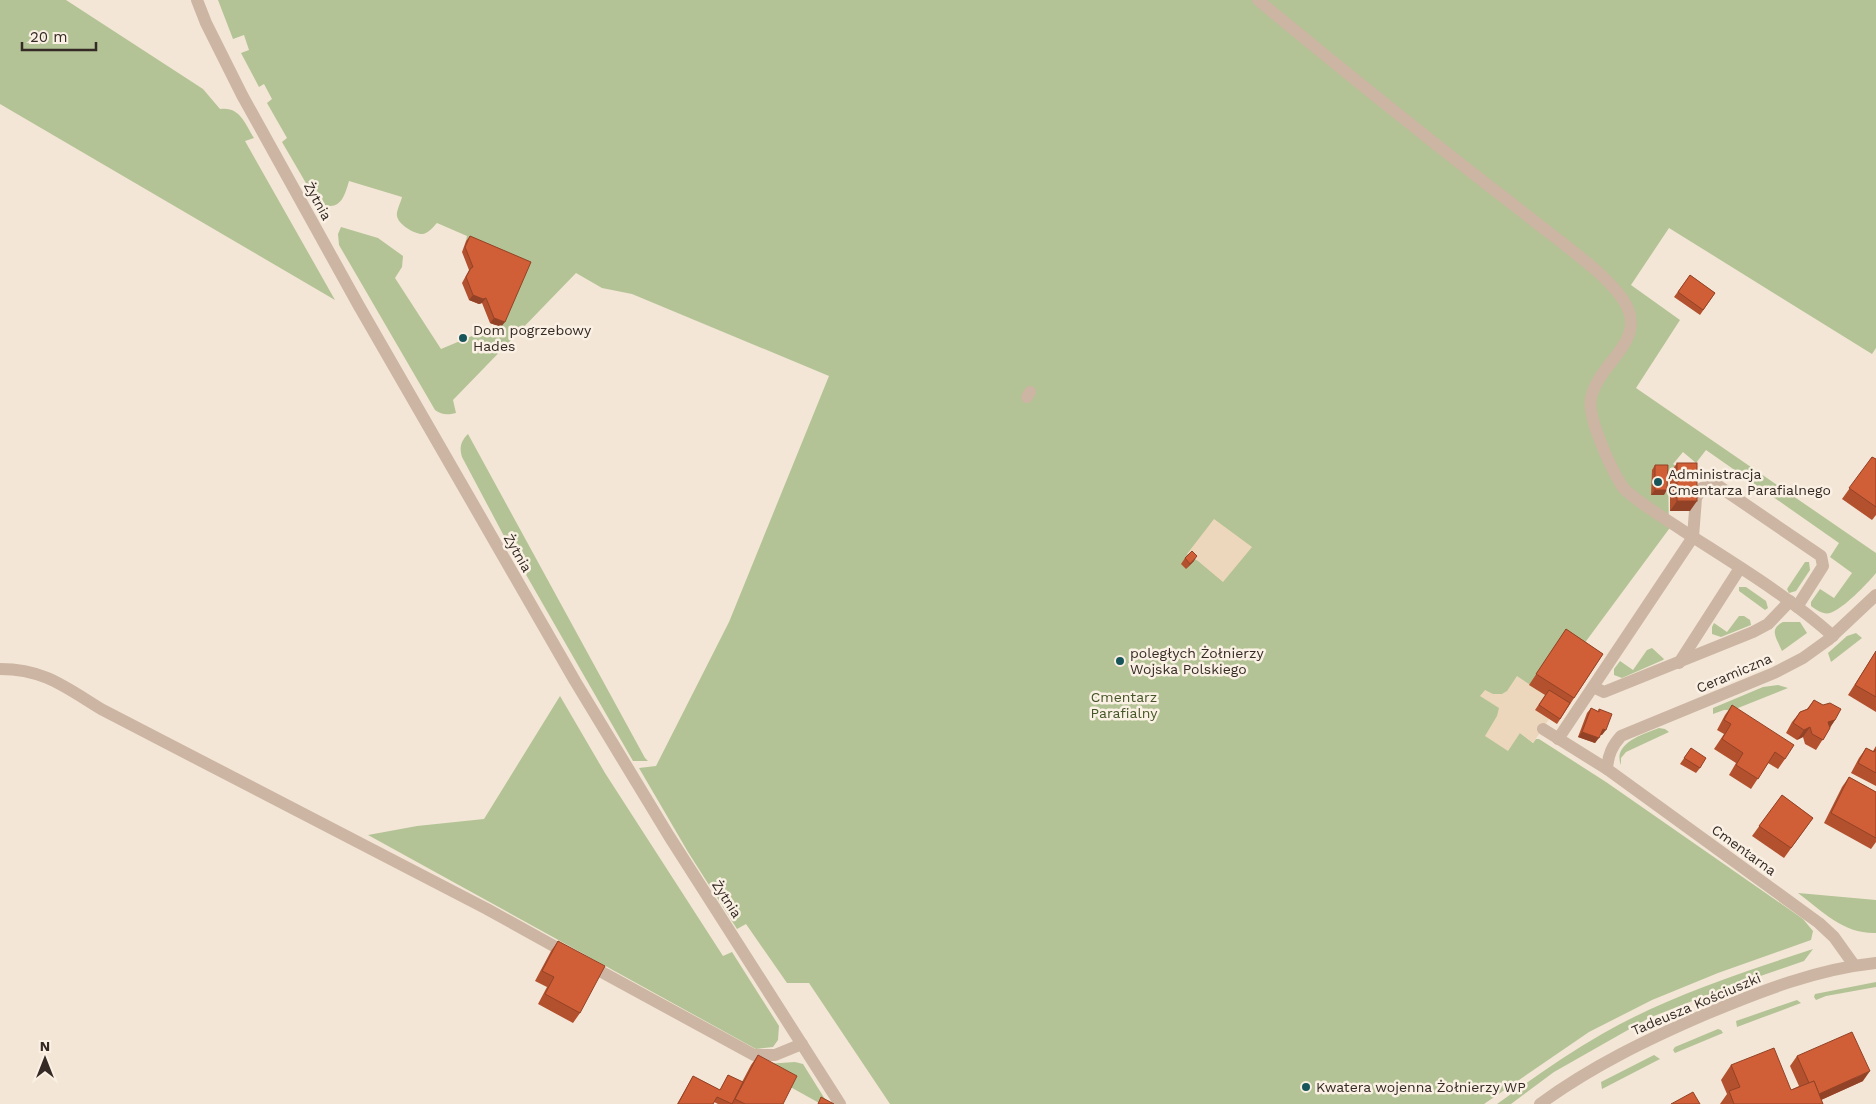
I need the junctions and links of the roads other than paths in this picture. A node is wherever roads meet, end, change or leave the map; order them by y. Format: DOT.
graph roads {
  1 [pos="197,0"];
  2 [pos="1258,0"];
  3 [pos="1693,537"];
  4 [pos="1740,568"];
  5 [pos="1876,595"];
  6 [pos="1793,604"];
  7 [pos="1832,636"];
  8 [pos="1679,663"];
  9 [pos="0,669"];
  10 [pos="1593,687"];
  11 [pos="1543,729"];
  12 [pos="1558,739"];
  13 [pos="1607,769"];
  14 [pos="1876,963"];
  15 [pos="1854,965"];
  16 [pos="802,1044"];
  17 [pos="840,1104"];
  18 [pos="1540,1104"];
  1 -- 16 [label="street, Żytnia"];
  2 -- 3 [label="street"];
  3 -- 4 [label="street"];
  3 -- 6 [label="street"];
  3 -- 10 [label="street"];
  4 -- 6 [label="street"];
  4 -- 8 [label="street"];
  5 -- 7 [label="street, Ceramiczna"];
  6 -- 7 [label="street"];
  6 -- 8 [label="street"];
  7 -- 13 [label="street, Ceramiczna"];
  8 -- 10 [label="street"];
  9 -- 16 [label="street"];
  10 -- 12 [label="street"];
  11 -- 12 [label="street, Cmentarna"];
  12 -- 13 [label="street, Cmentarna"];
  13 -- 15 [label="street, Cmentarna"];
  14 -- 15 [label="street, Tadeusza Kościuszki"];
  15 -- 18 [label="street, Tadeusza Kościuszki"];
  16 -- 17 [label="street, Żytnia"];
}
